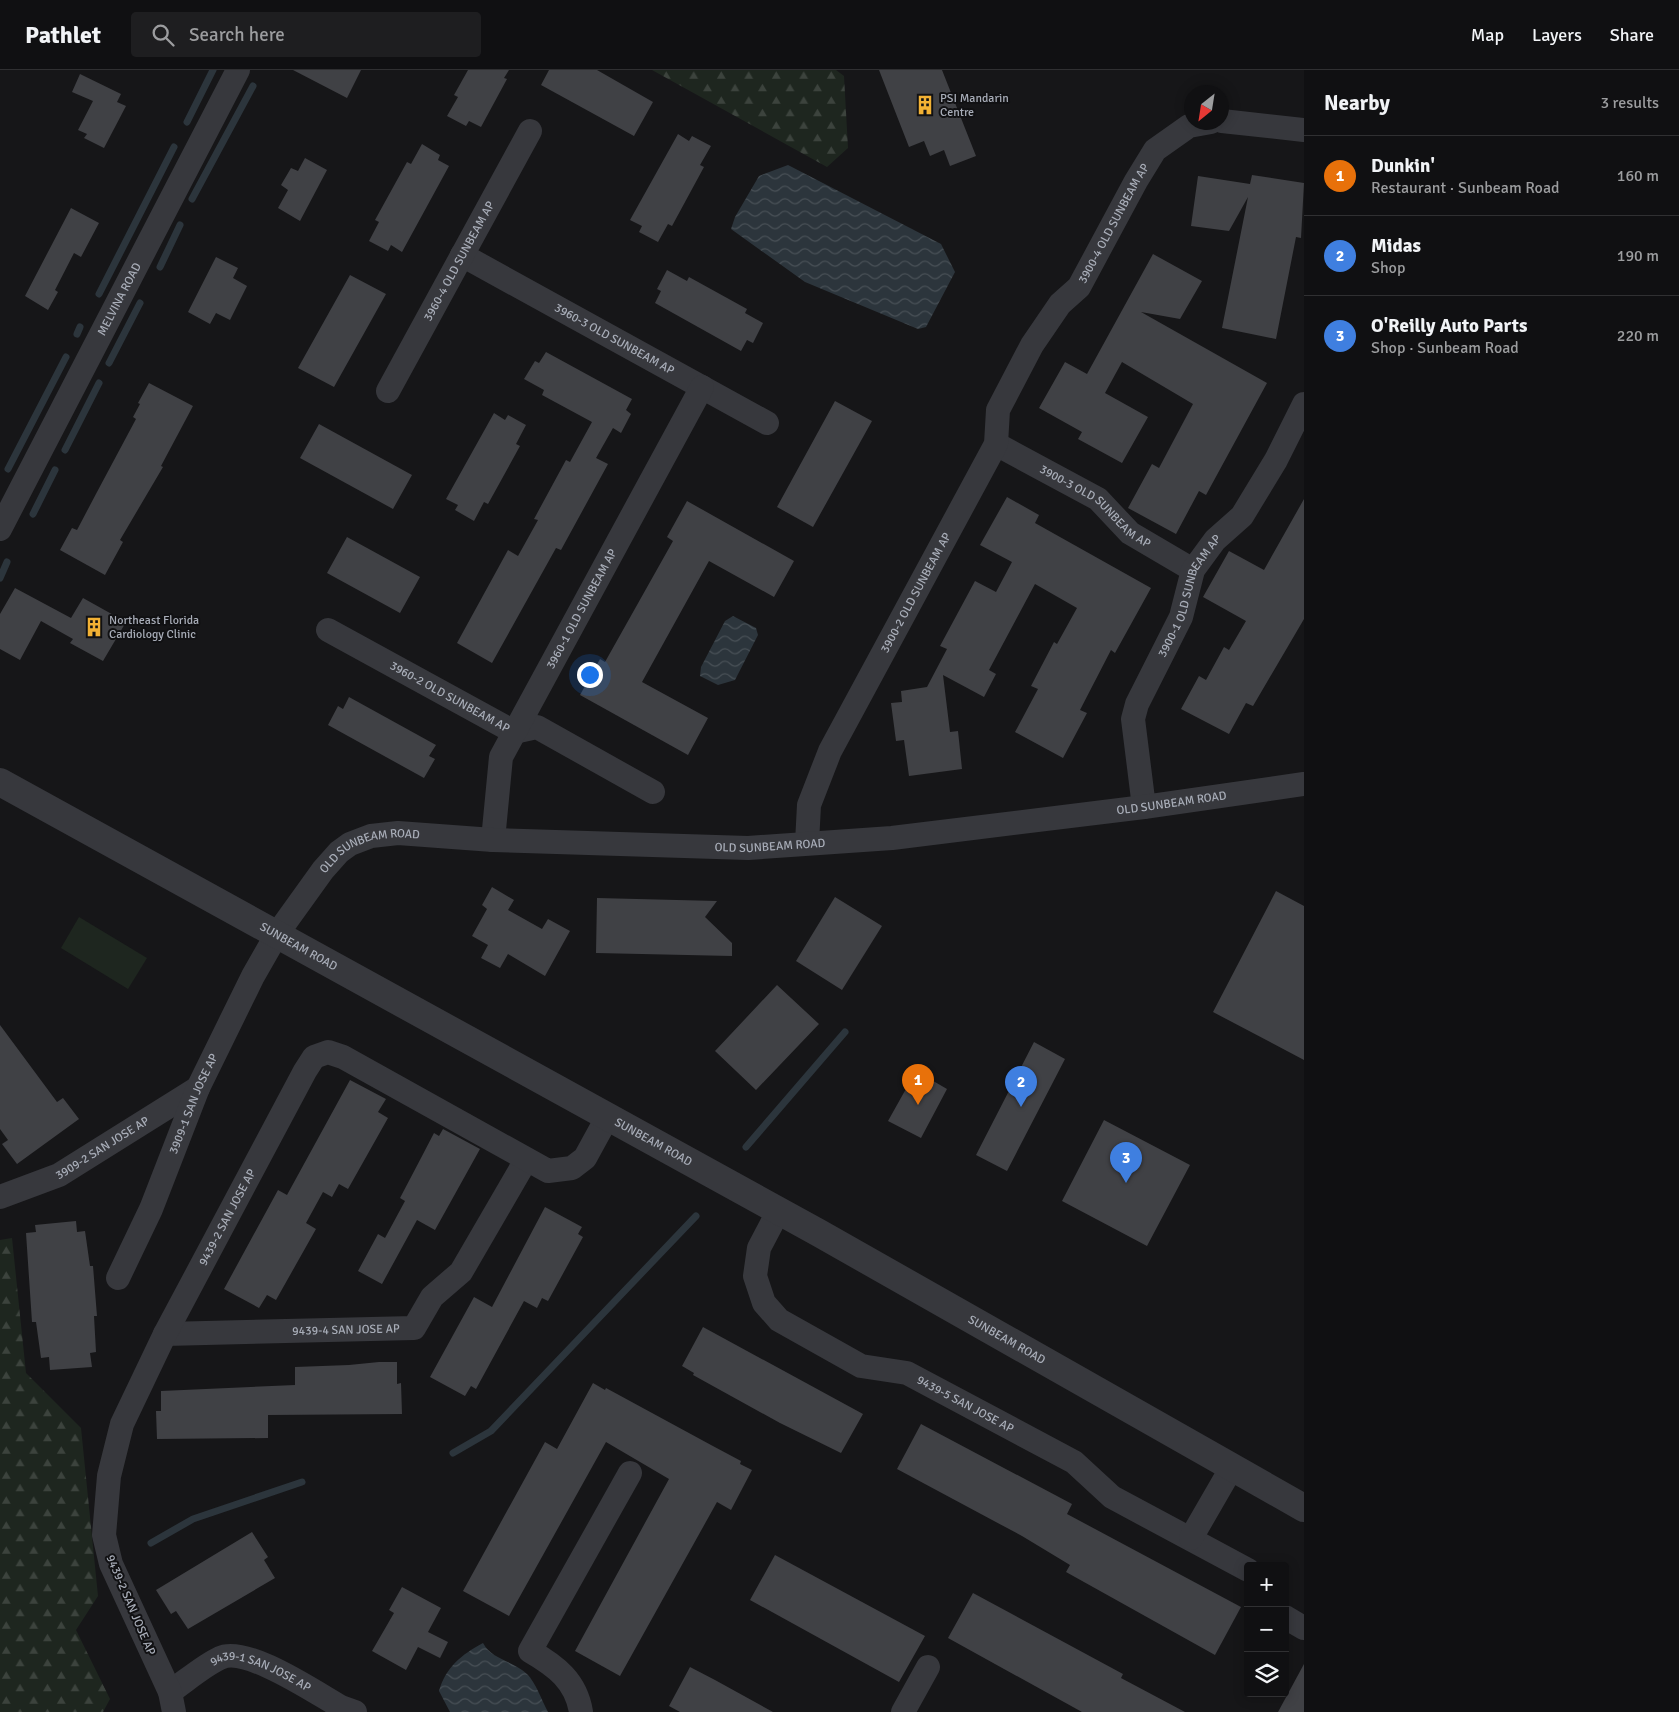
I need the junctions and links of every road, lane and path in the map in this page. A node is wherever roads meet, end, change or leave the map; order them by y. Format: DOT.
graph roads {
  1 [pos="238,70"];
  2 [pos="1229,122"];
  3 [pos="1184,130"];
  4 [pos="1304,130"];
  5 [pos="530,131"];
  6 [pos="462,255"];
  7 [pos="1032,345"];
  8 [pos="702,387"];
  9 [pos="388,391"];
  10 [pos="1304,404"];
  11 [pos="767,423"];
  12 [pos="996,444"];
  13 [pos="0,528"];
  14 [pos="1193,570"];
  15 [pos="328,630"];
  16 [pos="514,732"];
  17 [pos="0,782"];
  18 [pos="1304,784"];
  19 [pos="653,792"];
  20 [pos="1144,808"];
  21 [pos="493,840"];
  22 [pos="807,843"];
  23 [pos="277,934"];
  24 [pos="198,1088"];
  25 [pos="608,1116"];
  26 [pos="526,1160"];
  27 [pos="0,1198"];
  28 [pos="779,1210"];
  29 [pos="118,1278"];
  30 [pos="165,1334"];
  31 [pos="1232,1467"];
  32 [pos="630,1473"];
  33 [pos="1304,1508"];
  34 [pos="1191,1538"];
  35 [pos="1244,1568"];
  36 [pos="1289,1620"];
  37 [pos="1304,1628"];
  38 [pos="928,1667"];
  39 [pos="172,1702"];
  40 [pos="355,1712"];
  41 [pos="581,1712"];
  42 [pos="903,1712"];
  1 -- 13 [label="street, MELVINA ROAD"];
  2 -- 4 [label="street"];
  3 -- 7 [label="street, 3900-4 OLD SUNBEAM AP"];
  5 -- 6 [label="street, 3960-4 OLD SUNBEAM AP"];
  6 -- 8 [label="street, 3960-3 OLD SUNBEAM AP"];
  6 -- 9 [label="street, 3960-4 OLD SUNBEAM AP"];
  7 -- 12 [label="street, 3900-2 OLD SUNBEAM AP"];
  8 -- 11 [label="street, 3960-3 OLD SUNBEAM AP"];
  8 -- 16 [label="street, 3960-1 OLD SUNBEAM AP"];
  10 -- 14 [label="street, 3900-1 OLD SUNBEAM AP"];
  12 -- 14 [label="street, 3900-3 OLD SUNBEAM AP"];
  12 -- 22 [label="street, 3900-2 OLD SUNBEAM AP"];
  14 -- 20 [label="street, 3900-1 OLD SUNBEAM AP"];
  15 -- 16 [label="street, 3960-2 OLD SUNBEAM AP"];
  16 -- 19 [label="street, 3960-2 OLD SUNBEAM AP"];
  16 -- 21 [label="street, 3960-1 OLD SUNBEAM AP"];
  17 -- 23 [label="street, SUNBEAM ROAD"];
  18 -- 20 [label="street, OLD SUNBEAM ROAD"];
  20 -- 22 [label="street, OLD SUNBEAM ROAD"];
  21 -- 22 [label="street, OLD SUNBEAM ROAD"];
  21 -- 23 [label="street, OLD SUNBEAM ROAD"];
  23 -- 24 [label="street, 3909-1 SAN JOSE AP"];
  23 -- 25 [label="street, SUNBEAM ROAD"];
  24 -- 27 [label="street, 3909-2 SAN JOSE AP"];
  24 -- 29 [label="street, 3909-1 SAN JOSE AP"];
  25 -- 26 [label="street, 9439-2 SAN JOSE AP"];
  25 -- 28 [label="street, SUNBEAM ROAD"];
  26 -- 30 [label="street, 9439-4 SAN JOSE AP"];
  26 -- 30 [label="street, 9439-2 SAN JOSE AP"];
  28 -- 31 [label="street, SUNBEAM ROAD"];
  28 -- 34 [label="street, 9439-5 SAN JOSE AP"];
  30 -- 39 [label="street, 9439-2 SAN JOSE AP"];
  31 -- 33 [label="street, SUNBEAM ROAD"];
  31 -- 34 [label="street"];
  32 -- 41 [label="street"];
  34 -- 35 [label="street, 9439-5 SAN JOSE AP"];
  36 -- 37 [label="street"];
  38 -- 42 [label="street"];
  39 -- 40 [label="street, 9439-1 SAN JOSE AP"];
}
